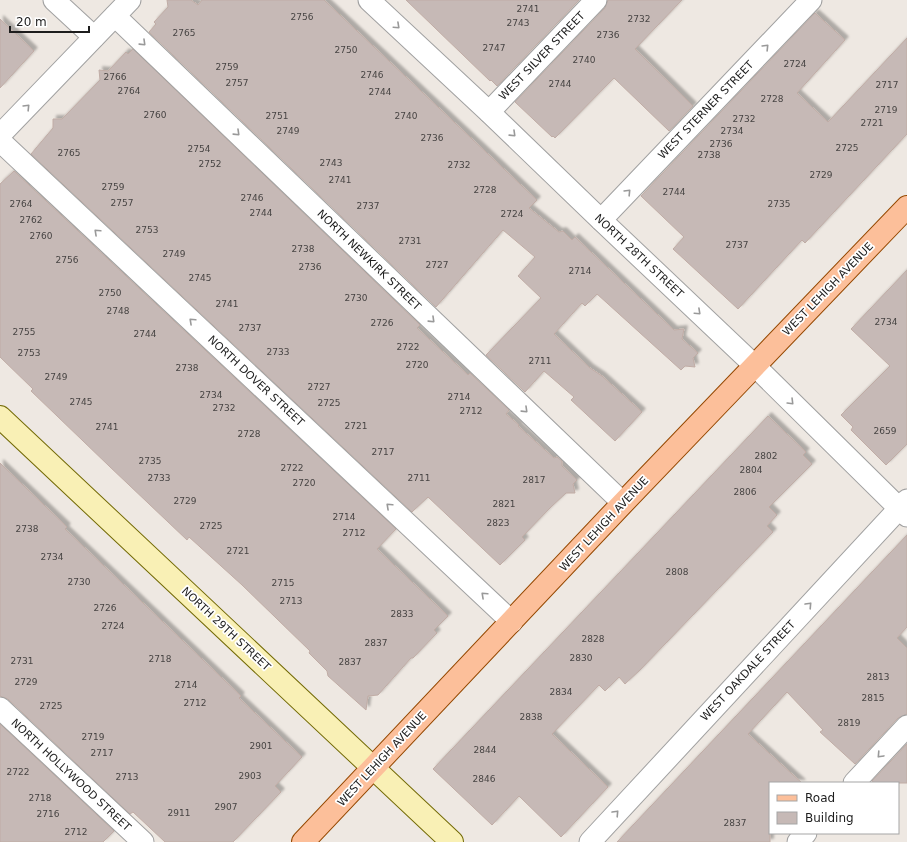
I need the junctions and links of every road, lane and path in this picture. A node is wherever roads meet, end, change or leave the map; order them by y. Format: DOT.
graph roads {
  1 [pos="54,0"];
  2 [pos="130,0"];
  3 [pos="596,0"];
  4 [pos="811,0"];
  5 [pos="375,2"];
  6 [pos="115,16"];
  7 [pos="94,37"];
  8 [pos="489,112"];
  9 [pos="0,135"];
  10 [pos="0,141"];
  11 [pos="907,207"];
  12 [pos="601,220"];
  13 [pos="754,365"];
  14 [pos="0,417"];
  15 [pos="623,503"];
  16 [pos="904,508"];
  17 [pos="512,622"];
  18 [pos="0,708"];
  19 [pos="907,726"];
  20 [pos="374,767"];
  21 [pos="855,782"];
  22 [pos="805,834"];
  23 [pos="143,842"];
  24 [pos="303,842"];
  25 [pos="452,842"];
  26 [pos="590,842"];
  27 [pos="798,842"];
  1 -- 7 [label="street"];
  2 -- 6 [label="street"];
  3 -- 8 [label="street, WEST SILVER STREET"];
  12 -- 4 [label="street, WEST STERNER STREET, one-way"];
  5 -- 8 [label="street, NORTH 28TH STREET, one-way"];
  6 -- 7 [label="street"];
  6 -- 15 [label="street, NORTH NEWKIRK STREET, one-way"];
  9 -- 7 [label="street, one-way"];
  8 -- 12 [label="street, NORTH 28TH STREET, one-way"];
  17 -- 10 [label="street, NORTH DOVER STREET, one-way"];
  11 -- 13 [label="main road, WEST LEHIGH AVENUE"];
  12 -- 13 [label="street, NORTH 28TH STREET, one-way"];
  13 -- 15 [label="main road, WEST LEHIGH AVENUE"];
  13 -- 16 [label="street, NORTH 28TH STREET, one-way"];
  14 -- 20 [label="street, NORTH 29TH STREET"];
  15 -- 17 [label="main road, WEST LEHIGH AVENUE"];
  26 -- 16 [label="street, WEST OAKDALE STREET, one-way"];
  17 -- 20 [label="main road, WEST LEHIGH AVENUE"];
  18 -- 23 [label="street, NORTH HOLLYWOOD STREET"];
  19 -- 21 [label="street, one-way"];
  20 -- 24 [label="main road, WEST LEHIGH AVENUE"];
  20 -- 25 [label="street, NORTH 29TH STREET"];
  22 -- 27 [label="street"];
}
